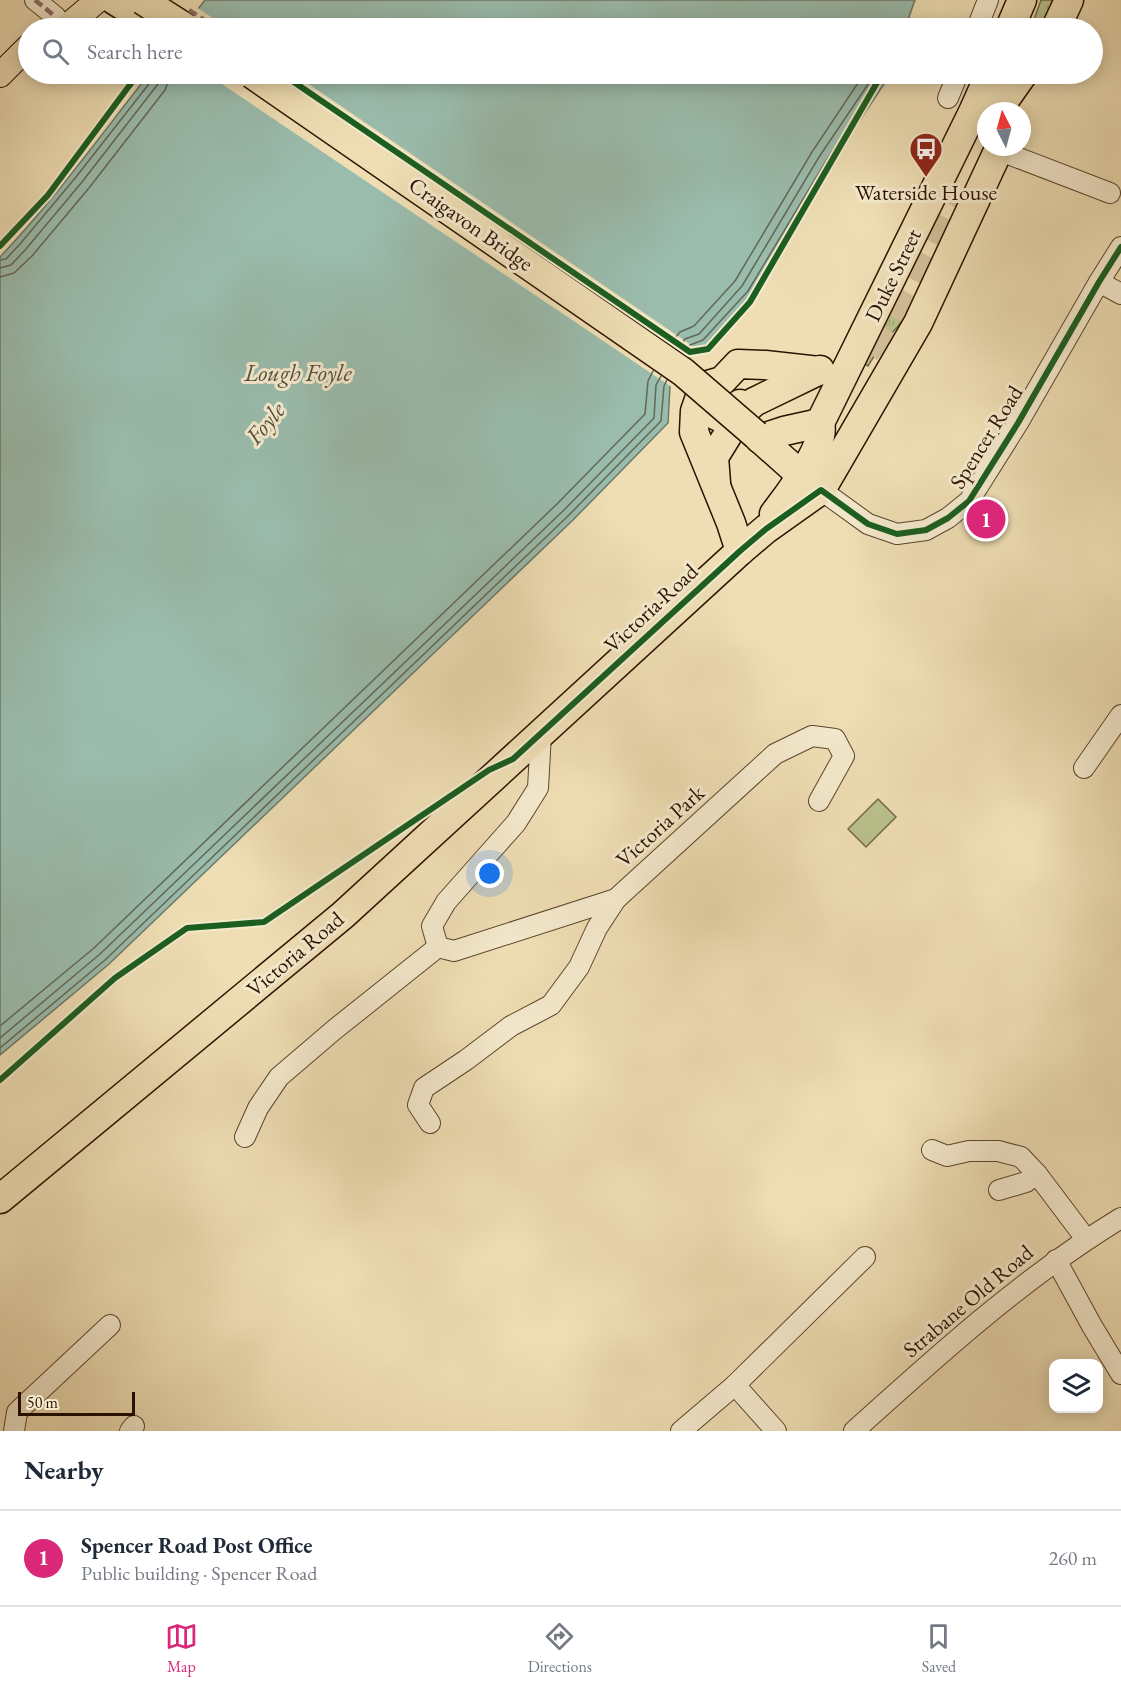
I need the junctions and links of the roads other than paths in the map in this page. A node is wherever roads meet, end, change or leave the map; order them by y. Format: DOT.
graph roads {
  1 [pos="35,0"];
  2 [pos="988,0"];
  3 [pos="1023,0"];
  4 [pos="114,2"];
  5 [pos="49,18"];
  6 [pos="73,18"];
  7 [pos="142,18"];
  8 [pos="151,18"];
  9 [pos="158,18"];
  10 [pos="981,18"];
  11 [pos="1015,18"];
  12 [pos="1020,18"];
  13 [pos="266,84"];
  14 [pos="954,84"];
  15 [pos="986,84"];
  16 [pos="1002,84"];
  17 [pos="1016,84"];
  18 [pos="1030,84"];
  19 [pos="948,98"];
  20 [pos="995,102"];
  21 [pos="1003,102"];
  22 [pos="1021,102"];
  23 [pos="983,156"];
  24 [pos="989,156"];
  25 [pos="1028,156"];
  26 [pos="1110,193"];
  27 [pos="951,197"];
  28 [pos="1121,247"];
  29 [pos="1099,282"];
  30 [pos="1121,294"];
  31 [pos="722,381"];
  32 [pos="698,402"];
  33 [pos="820,423"];
  34 [pos="752,429"];
  35 [pos="811,483"];
  36 [pos="716,488"];
  37 [pos="740,551"];
  38 [pos="1121,715"];
  39 [pos="541,734"];
  40 [pos="1084,768"];
  41 [pos="819,801"];
  42 [pos="616,899"];
  43 [pos="438,947"];
  44 [pos="430,1123"];
  45 [pos="245,1137"];
  46 [pos="932,1150"];
  47 [pos="1037,1174"];
  48 [pos="999,1190"];
  49 [pos="0,1198"];
  50 [pos="1121,1218"];
  51 [pos="1086,1239"];
  52 [pos="865,1257"];
  53 [pos="1056,1260"];
  54 [pos="110,1325"];
  55 [pos="1121,1374"];
  56 [pos="735,1385"];
  57 [pos="14,1431"];
  58 [pos="681,1431"];
  59 [pos="776,1431"];
  60 [pos="854,1431"];
  1 -- 5 [label="street"];
  2 -- 10 [label="street"];
  3 -- 11 [label="highway"];
  3 -- 12 [label="highway"];
  4 -- 6 [label="main road"];
  4 -- 7 [label="highway"];
  4 -- 8 [label="highway"];
  4 -- 9 [label="highway, bridge"];
  13 -- 34 [label="highway, Craigavon Bridge, bridge"];
  14 -- 19 [label="street"];
  15 -- 33 [label="highway, Duke Street"];
  16 -- 20 [label="highway"];
  17 -- 21 [label="highway"];
  18 -- 22 [label="highway"];
  23 -- 27 [label="highway"];
  24 -- 35 [label="highway, Duke Street"];
  25 -- 26 [label="street"];
  28 -- 29 [label="street, Spencer Road"];
  29 -- 30 [label="street"];
  29 -- 35 [label="street, Spencer Road"];
  31 -- 32 [label="highway"];
  31 -- 34 [label="highway"];
  31 -- 34 [label="highway"];
  32 -- 34 [label="highway"];
  32 -- 36 [label="highway"];
  33 -- 34 [label="highway"];
  33 -- 35 [label="highway, Duke Street"];
  34 -- 35 [label="highway, Craigavon Bridge"];
  34 -- 36 [label="highway"];
  35 -- 37 [label="highway, Victoria Road"];
  36 -- 37 [label="highway"];
  37 -- 39 [label="highway, Victoria Road"];
  38 -- 40 [label="street"];
  39 -- 43 [label="street"];
  39 -- 49 [label="highway, Victoria Road"];
  41 -- 42 [label="street, Victoria Park"];
  42 -- 43 [label="street, Victoria Park"];
  42 -- 44 [label="street"];
  43 -- 45 [label="street"];
  46 -- 47 [label="street"];
  47 -- 48 [label="street"];
  47 -- 51 [label="street"];
  50 -- 51 [label="street, Strabane Old Road"];
  51 -- 53 [label="street, Strabane Old Road"];
  52 -- 56 [label="street"];
  53 -- 55 [label="street"];
  53 -- 60 [label="street, Strabane Old Road"];
  54 -- 57 [label="street"];
  56 -- 58 [label="street"];
  56 -- 59 [label="street"];
}
